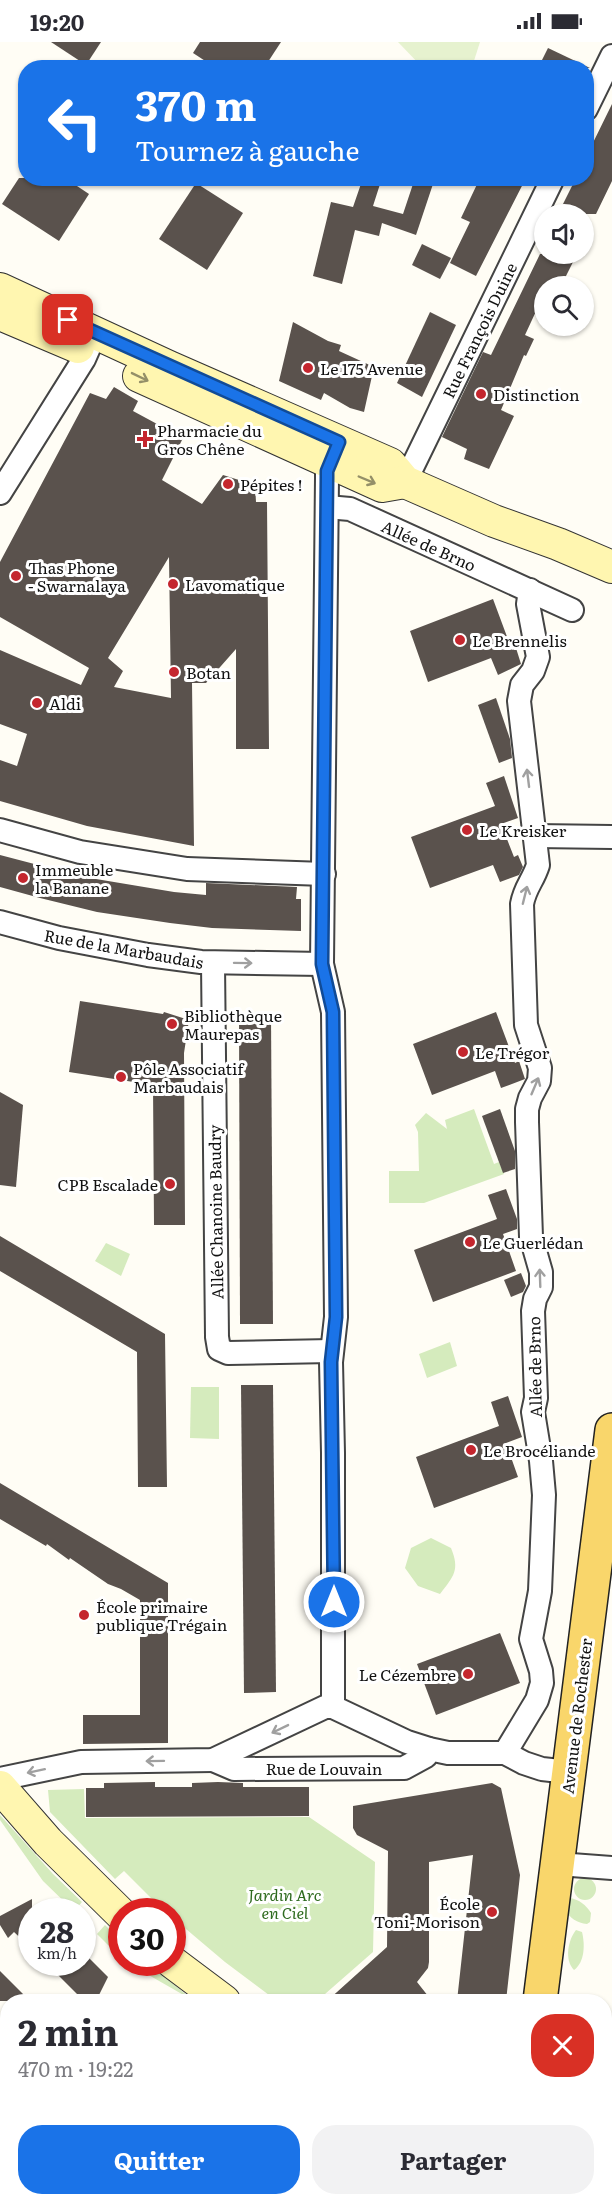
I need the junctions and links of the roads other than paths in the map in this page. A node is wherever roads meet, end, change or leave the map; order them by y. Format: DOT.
graph roads {
  1 [pos="612,56"];
  2 [pos="594,93"];
  3 [pos="549,186"];
  4 [pos="0,289"];
  5 [pos="0,314"];
  6 [pos="92,342"];
  7 [pos="334,453"];
  8 [pos="405,482"];
  9 [pos="0,493"];
  10 [pos="327,507"];
  11 [pos="612,567"];
  12 [pos="530,590"];
  13 [pos="572,610"];
  14 [pos="0,830"];
  15 [pos="535,836"];
  16 [pos="612,837"];
  17 [pos="324,874"];
  18 [pos="0,922"];
  19 [pos="213,963"];
  20 [pos="322,964"];
  21 [pos="331,1351"];
  22 [pos="612,1430"];
  23 [pos="333,1707"];
  24 [pos="429,1749"];
  25 [pos="506,1753"];
  26 [pos="213,1760"];
  27 [pos="569,1772"];
  28 [pos="0,1779"];
  29 [pos="0,1787"];
  30 [pos="558,1863"];
  31 [pos="612,1868"];
  32 [pos="108,1901"];
  33 [pos="186,1972"];
  34 [pos="215,1994"];
  35 [pos="541,1994"];
  1 -- 2 [label="street"];
  3 -- 8 [label="street, Rue François Duine"];
  4 -- 6 [label="main road"];
  5 -- 6 [label="main road"];
  6 -- 7 [label="main road"];
  6 -- 9 [label="street"];
  7 -- 8 [label="main road"];
  7 -- 10 [label="street"];
  8 -- 11 [label="main road"];
  10 -- 12 [label="street, Allée de Brno"];
  10 -- 17 [label="street"];
  12 -- 13 [label="street, Allée de Brno"];
  15 -- 12 [label="street, Allée de Brno, one-way"];
  14 -- 17 [label="street"];
  15 -- 16 [label="street"];
  25 -- 15 [label="street, Allée de Brno, one-way"];
  17 -- 20 [label="street"];
  18 -- 19 [label="street, Rue de la Marbaudais"];
  19 -- 20 [label="street, Rue de la Marbaudais, one-way"];
  19 -- 21 [label="street, Allée Chanoine Baudry"];
  20 -- 21 [label="street"];
  21 -- 23 [label="street"];
  22 -- 27 [label="main road, Avenue de Rochester"];
  23 -- 24 [label="street"];
  23 -- 26 [label="street, Rue de Louvain, one-way"];
  24 -- 25 [label="street"];
  24 -- 26 [label="street, Rue de Louvain"];
  25 -- 27 [label="street"];
  26 -- 28 [label="street, Rue de Louvain, one-way"];
  27 -- 30 [label="main road, Avenue de Rochester"];
  29 -- 32 [label="main road"];
  30 -- 31 [label="street"];
  30 -- 35 [label="main road, Avenue de Rochester"];
  33 -- 34 [label="main road"];
}
